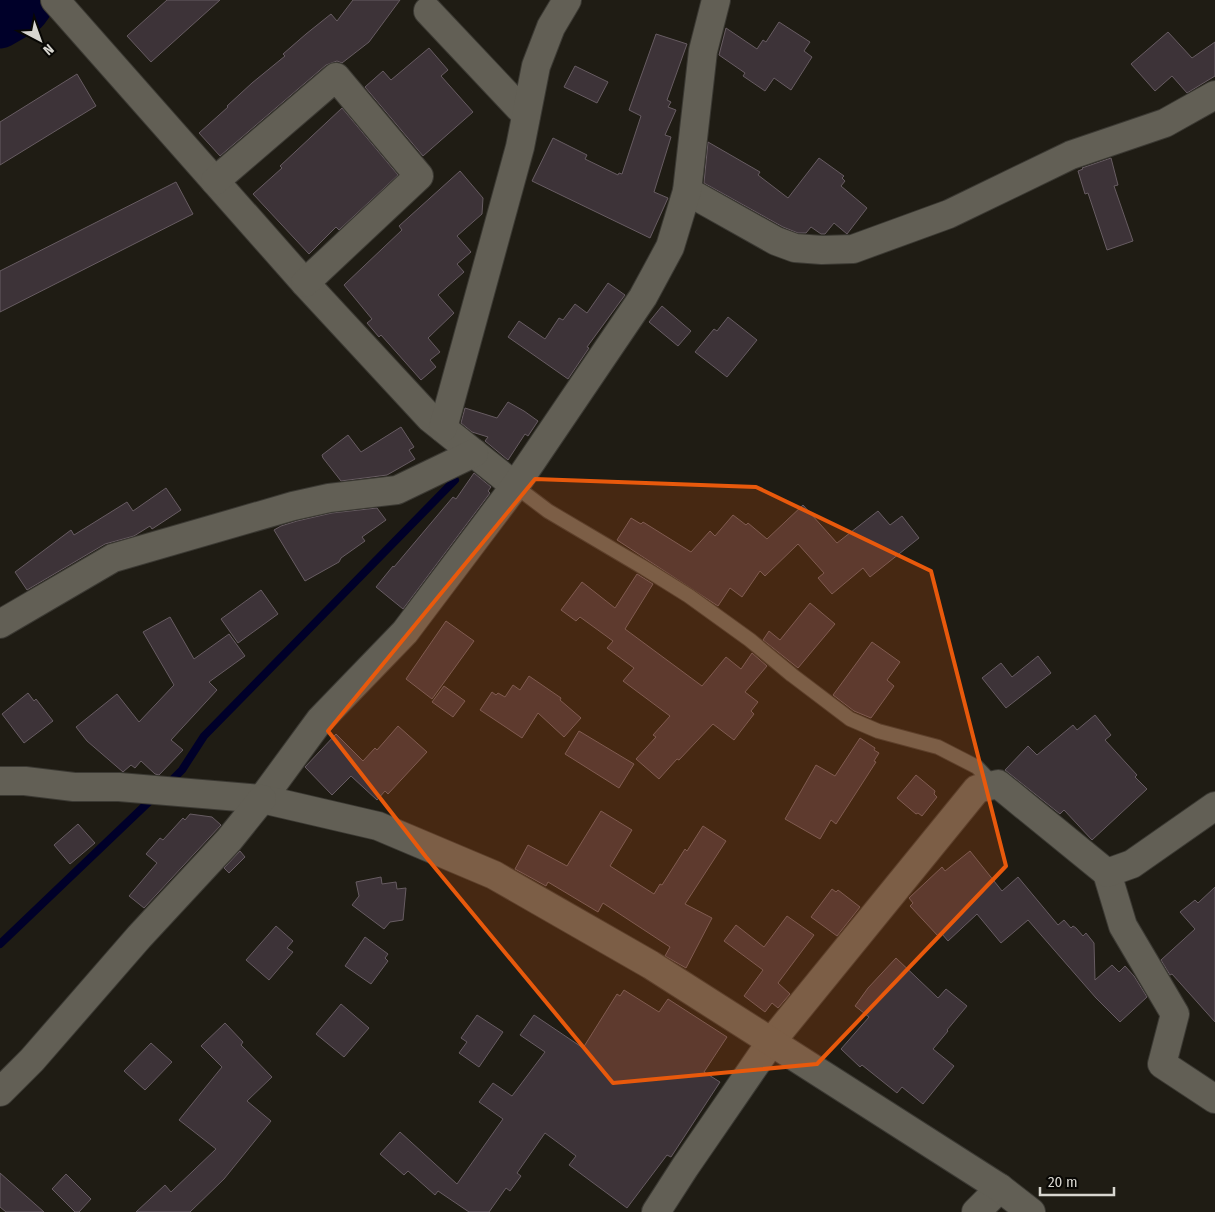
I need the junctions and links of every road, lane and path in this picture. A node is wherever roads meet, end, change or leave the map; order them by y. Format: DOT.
graph roads {
  1 [pos="55,0"];
  2 [pos="567,0"];
  3 [pos="716,0"];
  4 [pos="428,11"];
  5 [pos="1215,95"];
  6 [pos="526,115"];
  7 [pos="215,181"];
  8 [pos="687,191"];
  9 [pos="305,283"];
  10 [pos="443,428"];
  11 [pos="474,453"];
  12 [pos="515,486"];
  13 [pos="0,624"];
  14 [pos="0,781"];
  15 [pos="994,785"];
  16 [pos="262,798"];
  17 [pos="1215,806"];
  18 [pos="1107,873"];
  19 [pos="771,1042"];
  20 [pos="0,1092"];
  21 [pos="1215,1099"];
  22 [pos="1000,1188"];
  23 [pos="656,1212"];
  24 [pos="976,1212"];
  25 [pos="1032,1212"];
  1 -- 7 [label="street"];
  2 -- 6 [label="street"];
  3 -- 8 [label="street"];
  4 -- 6 [label="street"];
  5 -- 8 [label="street"];
  6 -- 10 [label="street"];
  7 -- 9 [label="street"];
  7 -- 9 [label="street"];
  8 -- 12 [label="street"];
  9 -- 10 [label="street"];
  10 -- 11 [label="street"];
  11 -- 12 [label="street"];
  11 -- 13 [label="street"];
  12 -- 15 [label="lane"];
  12 -- 16 [label="street"];
  14 -- 16 [label="street"];
  15 -- 18 [label="street"];
  15 -- 19 [label="street"];
  16 -- 19 [label="street"];
  16 -- 20 [label="street"];
  17 -- 18 [label="street"];
  18 -- 21 [label="street"];
  19 -- 22 [label="street"];
  19 -- 23 [label="street"];
  22 -- 24 [label="street"];
  22 -- 25 [label="street"];
}
